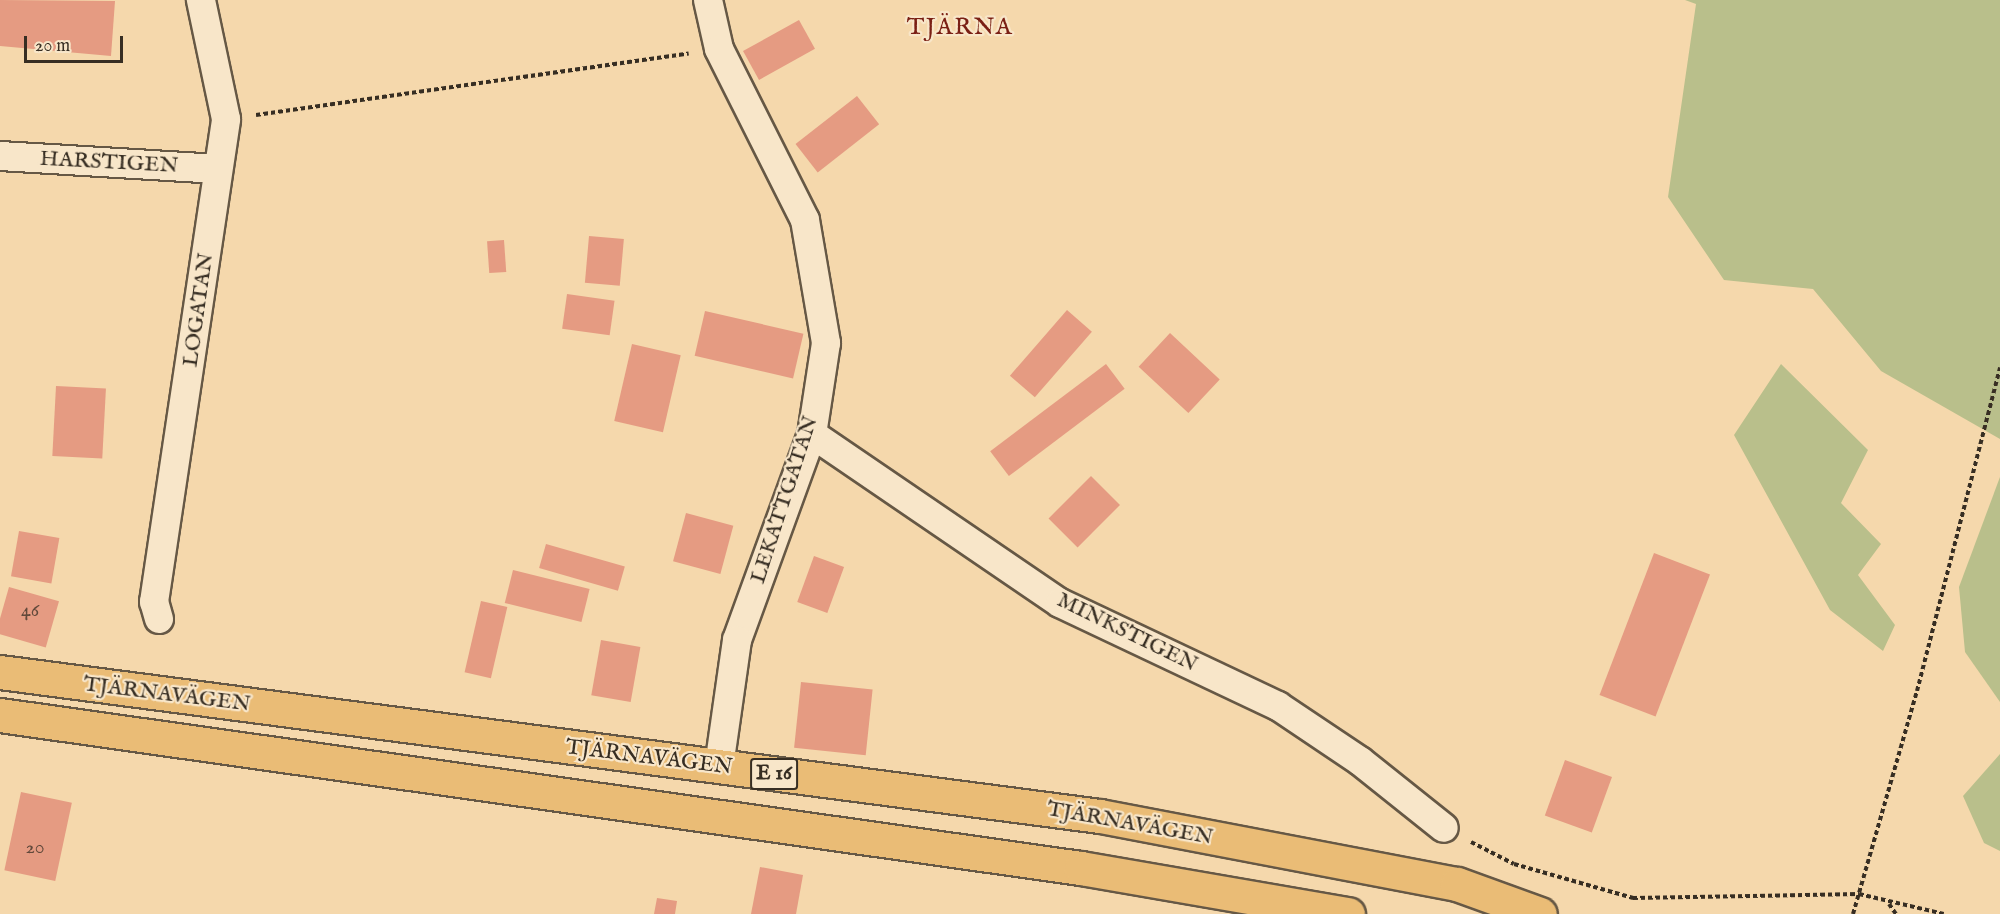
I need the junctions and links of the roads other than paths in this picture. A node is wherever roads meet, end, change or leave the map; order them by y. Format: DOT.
graph roads {
  1 [pos="201,0"];
  2 [pos="708,0"];
  3 [pos="0,156"];
  4 [pos="217,169"];
  5 [pos="812,434"];
  6 [pos="159,619"];
  7 [pos="0,672"];
  8 [pos="0,715"];
  9 [pos="719,767"];
  10 [pos="1444,828"];
  11 [pos="1302,909"];
  12 [pos="1348,914"];
  13 [pos="1540,914"];
  1 -- 4 [label="street, LOGATAN"];
  2 -- 5 [label="street, LEKATTGATAN"];
  3 -- 4 [label="street, HARSTIGEN"];
  4 -- 6 [label="street, LOGATAN"];
  5 -- 9 [label="street, LEKATTGATAN"];
  5 -- 10 [label="street, MINKSTIGEN"];
  7 -- 9 [label="highway, TJÄRNAVÄGEN / E 16"];
  8 -- 11 [label="highway, TJÄRNAVÄGEN / E 16"];
  9 -- 13 [label="highway, TJÄRNAVÄGEN / E 16"];
  11 -- 12 [label="highway, TJÄRNAVÄGEN / E 16"];
}
